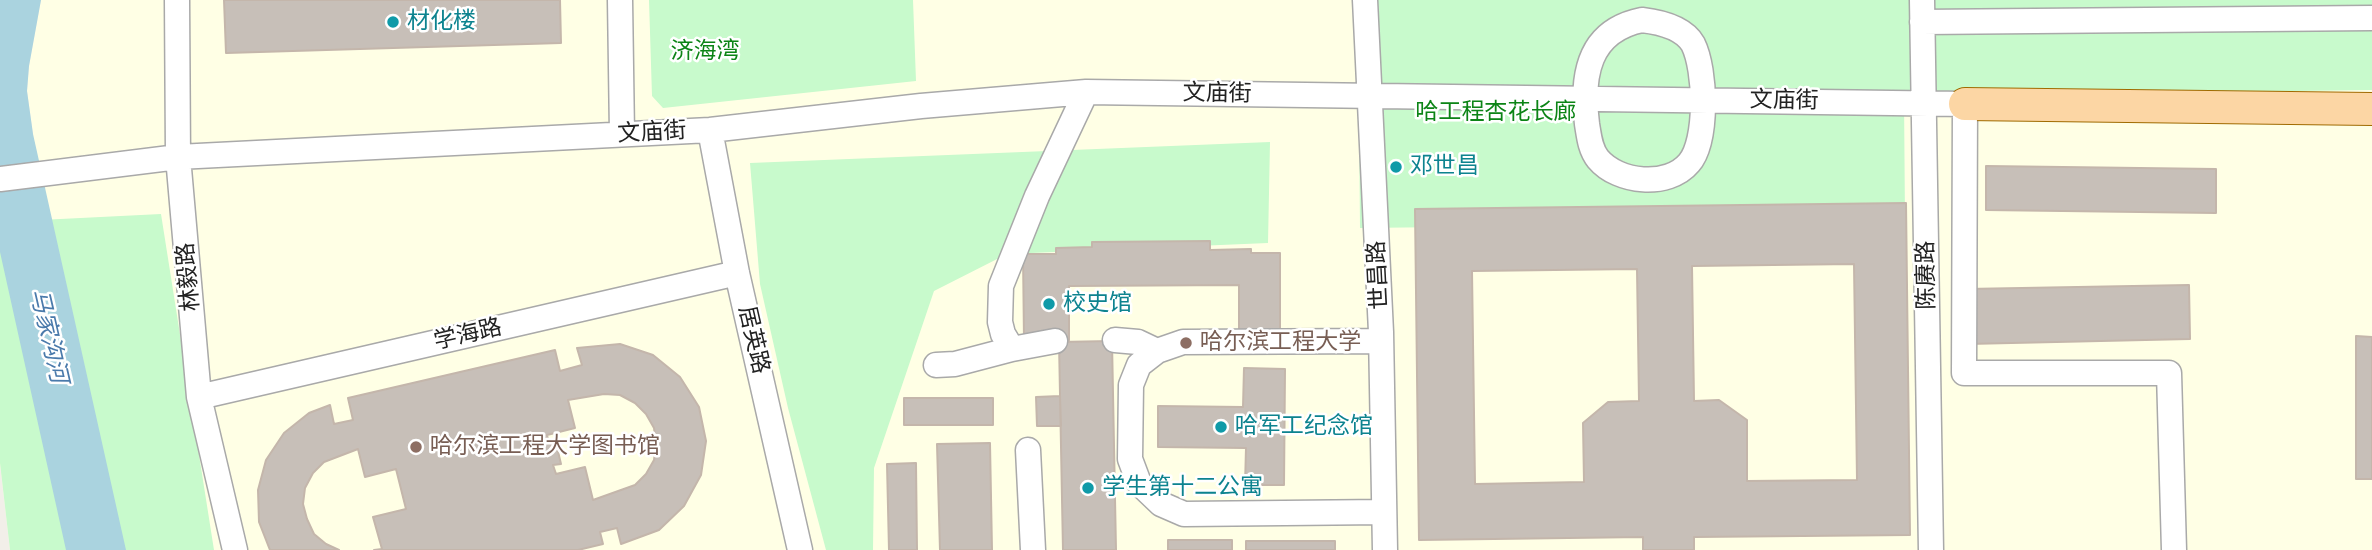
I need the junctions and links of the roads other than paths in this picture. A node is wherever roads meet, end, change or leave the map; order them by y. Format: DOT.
graph roads {
  1 [pos="177,0"];
  2 [pos="620,0"];
  3 [pos="1365,0"];
  4 [pos="2253,10"];
  5 [pos="1922,11"];
  6 [pos="2372,18"];
  7 [pos="1086,92"];
  8 [pos="1370,96"];
  9 [pos="1587,99"];
  10 [pos="1702,100"];
  11 [pos="1924,103"];
  12 [pos="1965,104"];
  13 [pos="2372,108"];
  14 [pos="710,130"];
  15 [pos="622,134"];
  16 [pos="178,158"];
  17 [pos="0,179"];
  18 [pos="737,273"];
  19 [pos="1115,340"];
  20 [pos="1055,341"];
  21 [pos="1381,341"];
  22 [pos="1012,349"];
  23 [pos="1157,351"];
  24 [pos="936,365"];
  25 [pos="199,397"];
  26 [pos="1028,450"];
  27 [pos="1384,512"];
  28 [pos="235,550"];
  29 [pos="800,550"];
  30 [pos="1033,550"];
  31 [pos="1385,550"];
  32 [pos="1931,550"];
  33 [pos="2174,550"];
  1 -- 16 [label="street, 林毅路"];
  2 -- 15 [label="street"];
  3 -- 8 [label="street, 世昌路"];
  4 -- 5 [label="street"];
  4 -- 6 [label="street"];
  5 -- 11 [label="street, 陈赓路"];
  7 -- 8 [label="street, 文庙街"];
  7 -- 14 [label="street, 文庙街"];
  7 -- 22 [label="street"];
  8 -- 9 [label="street, 文庙街"];
  8 -- 21 [label="street, 世昌路"];
  9 -- 10 [label="street, 文庙街"];
  9 -- 10 [label="street"];
  9 -- 10 [label="street"];
  10 -- 11 [label="street, 文庙街"];
  11 -- 12 [label="street, 文庙街"];
  11 -- 32 [label="street, 陈赓路"];
  12 -- 13 [label="main road, 文庙街"];
  12 -- 33 [label="street"];
  14 -- 15 [label="street, 文庙街"];
  14 -- 18 [label="street, 居英路"];
  15 -- 16 [label="street, 文庙街"];
  16 -- 17 [label="street, 文庙街"];
  16 -- 25 [label="street, 林毅路"];
  18 -- 25 [label="street, 学海路"];
  18 -- 29 [label="street, 居英路"];
  19 -- 23 [label="street"];
  20 -- 22 [label="street"];
  21 -- 23 [label="street"];
  21 -- 27 [label="street, 世昌路"];
  22 -- 24 [label="street"];
  23 -- 27 [label="street"];
  25 -- 28 [label="street, 林毅路"];
  26 -- 30 [label="street"];
  27 -- 31 [label="street, 世昌路"];
}
